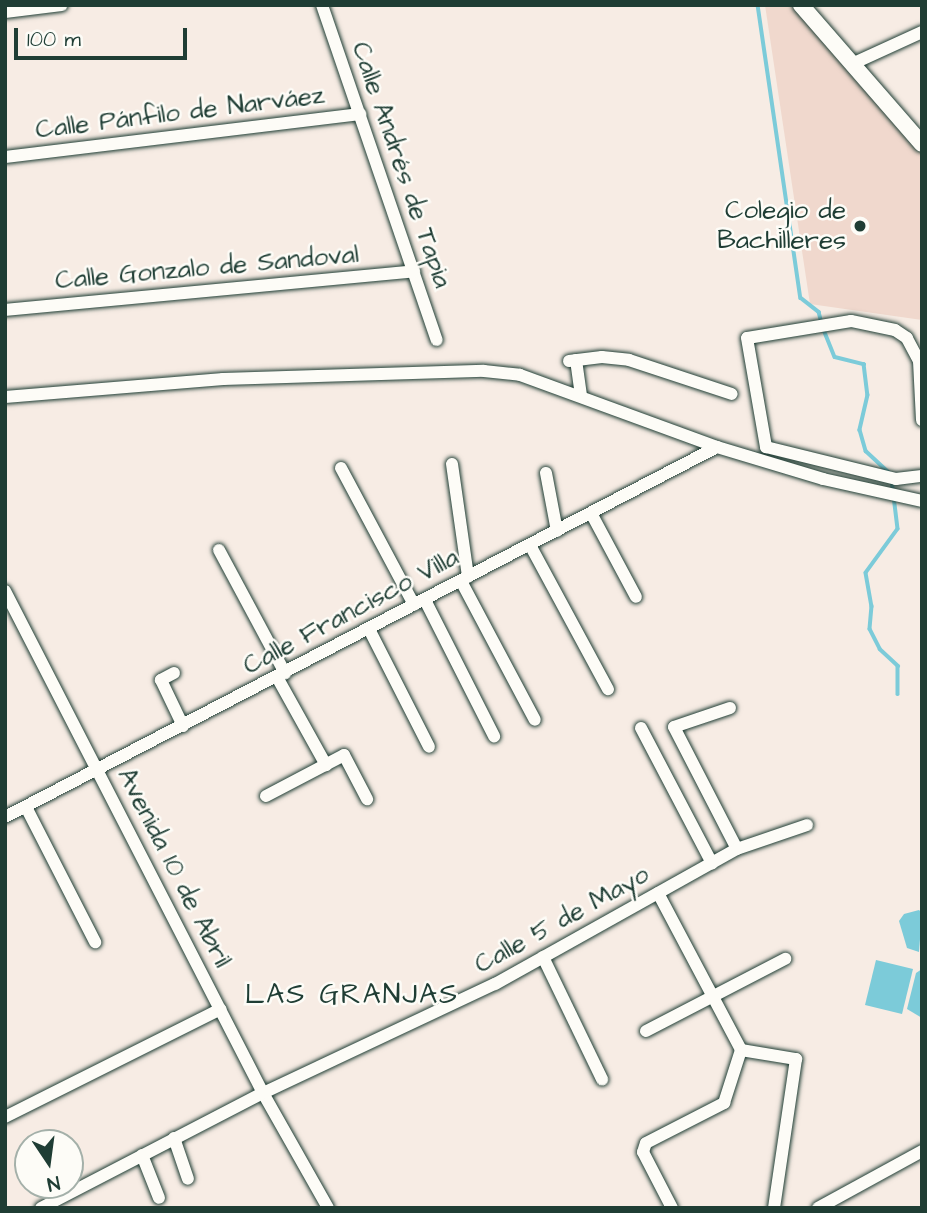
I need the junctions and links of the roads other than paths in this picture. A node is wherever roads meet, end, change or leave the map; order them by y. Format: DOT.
graph roads {
  1 [pos="62,5"];
  2 [pos="322,5"];
  3 [pos="801,5"];
  4 [pos="5,12"];
  5 [pos="922,32"];
  6 [pos="852,64"];
  7 [pos="360,114"];
  8 [pos="922,144"];
  9 [pos="5,157"];
  10 [pos="414,271"];
  11 [pos="5,310"];
  12 [pos="437,340"];
  13 [pos="732,394"];
  14 [pos="581,396"];
  15 [pos="5,397"];
  16 [pos="922,420"];
  17 [pos="717,447"];
  18 [pos="453,464"];
  19 [pos="341,468"];
  20 [pos="546,473"];
  21 [pos="922,476"];
  22 [pos="922,501"];
  23 [pos="592,513"];
  24 [pos="557,531"];
  25 [pos="530,545"];
  26 [pos="219,550"];
  27 [pos="465,579"];
  28 [pos="5,591"];
  29 [pos="636,597"];
  30 [pos="419,603"];
  31 [pos="369,629"];
  32 [pos="174,673"];
  33 [pos="281,675"];
  34 [pos="608,689"];
  35 [pos="730,708"];
  36 [pos="535,720"];
  37 [pos="183,726"];
  38 [pos="641,728"];
  39 [pos="494,736"];
  40 [pos="429,747"];
  41 [pos="326,765"];
  42 [pos="98,771"];
  43 [pos="266,796"];
  44 [pos="367,799"];
  45 [pos="26,807"];
  46 [pos="5,817"];
  47 [pos="807,825"];
  48 [pos="737,849"];
  49 [pos="712,863"];
  50 [pos="658,893"];
  51 [pos="95,942"];
  52 [pos="543,957"];
  53 [pos="785,959"];
  54 [pos="712,997"];
  55 [pos="221,1009"];
  56 [pos="646,1031"];
  57 [pos="741,1050"];
  58 [pos="602,1079"];
  59 [pos="264,1093"];
  60 [pos="5,1117"];
  61 [pos="174,1139"];
  62 [pos="922,1152"];
  63 [pos="142,1155"];
  64 [pos="188,1179"];
  65 [pos="159,1198"];
  66 [pos="325,1206"];
  67 [pos="43,1207"];
  68 [pos="672,1208"];
  69 [pos="774,1208"];
  70 [pos="818,1208"];
  1 -- 4 [label="street"];
  2 -- 7 [label="street, Calle Andrés de Tapia"];
  3 -- 6 [label="main road"];
  5 -- 6 [label="street"];
  6 -- 8 [label="main road"];
  7 -- 9 [label="street, Calle Pánfilo de Narváez"];
  7 -- 10 [label="street, Calle Andrés de Tapia"];
  10 -- 11 [label="street, Calle Gonzalo de Sandoval"];
  10 -- 12 [label="street, Calle Andrés de Tapia"];
  13 -- 14 [label="street"];
  14 -- 15 [label="street"];
  14 -- 17 [label="street"];
  16 -- 21 [label="street"];
  17 -- 22 [label="street"];
  17 -- 23 [label="street, Calle Francisco Villa"];
  18 -- 27 [label="street"];
  19 -- 30 [label="street"];
  20 -- 24 [label="street"];
  23 -- 24 [label="street, Calle Francisco Villa"];
  23 -- 29 [label="street"];
  24 -- 25 [label="street, Calle Francisco Villa"];
  25 -- 27 [label="street, Calle Francisco Villa"];
  25 -- 34 [label="street"];
  26 -- 33 [label="street"];
  27 -- 30 [label="street, Calle Francisco Villa"];
  27 -- 36 [label="street"];
  28 -- 42 [label="street, Avenida 10 de Abril"];
  30 -- 31 [label="street, Calle Francisco Villa"];
  30 -- 39 [label="street"];
  31 -- 33 [label="street, Calle Francisco Villa"];
  31 -- 40 [label="street"];
  32 -- 37 [label="street"];
  33 -- 37 [label="street, Calle Francisco Villa"];
  33 -- 41 [label="street"];
  35 -- 48 [label="street"];
  37 -- 42 [label="street, Calle Francisco Villa"];
  38 -- 49 [label="street"];
  41 -- 43 [label="street"];
  41 -- 44 [label="street"];
  42 -- 45 [label="street, Calle Francisco Villa"];
  42 -- 55 [label="street, Avenida 10 de Abril"];
  45 -- 46 [label="street, Calle Francisco Villa"];
  45 -- 51 [label="street"];
  47 -- 48 [label="street, Calle 5 de Mayo"];
  48 -- 49 [label="street, Calle 5 de Mayo"];
  49 -- 50 [label="street, Calle 5 de Mayo"];
  50 -- 52 [label="street, Calle 5 de Mayo"];
  50 -- 54 [label="street"];
  52 -- 58 [label="street"];
  52 -- 59 [label="street, Calle 5 de Mayo"];
  53 -- 54 [label="street"];
  54 -- 56 [label="street"];
  54 -- 57 [label="street"];
  55 -- 59 [label="street, Avenida 10 de Abril"];
  55 -- 60 [label="street"];
  57 -- 68 [label="street"];
  57 -- 69 [label="street"];
  59 -- 61 [label="street, Calle 5 de Mayo"];
  59 -- 66 [label="street, Avenida 10 de Abril"];
  61 -- 63 [label="street, Calle 5 de Mayo"];
  61 -- 64 [label="street"];
  62 -- 70 [label="street"];
  63 -- 65 [label="street"];
  63 -- 67 [label="street, Calle 5 de Mayo"];
}
